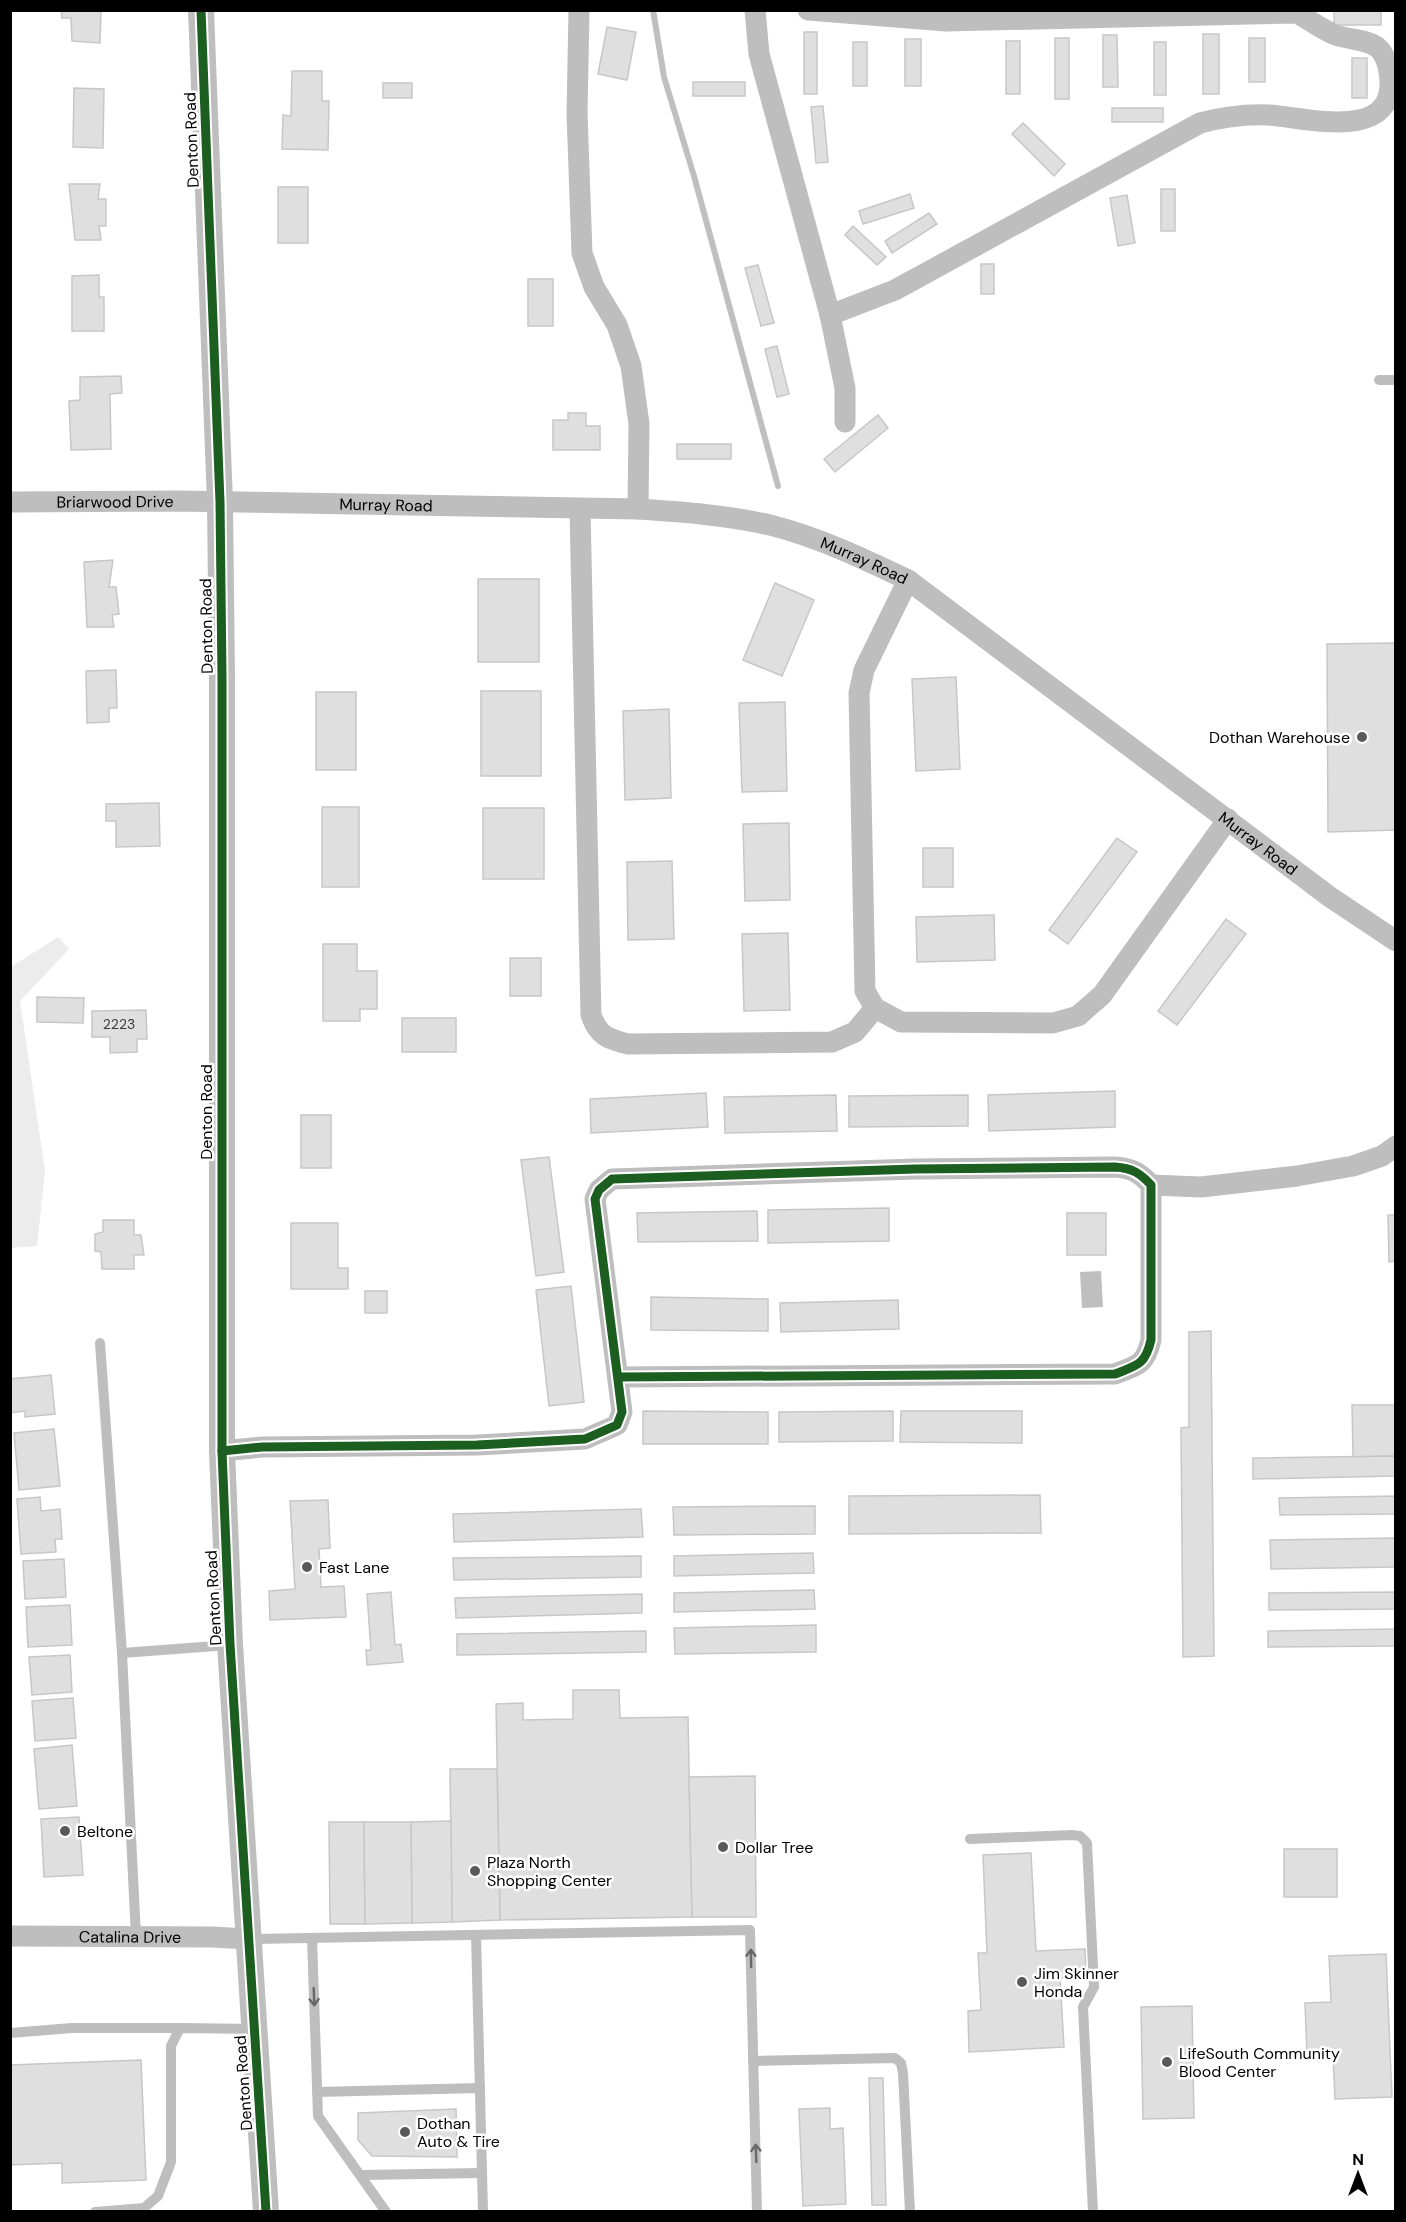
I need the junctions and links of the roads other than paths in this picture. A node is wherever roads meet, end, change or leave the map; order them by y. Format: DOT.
graph roads {
  1 [pos="201,10"];
  2 [pos="579,10"];
  3 [pos="755,10"];
  4 [pos="808,10"];
  5 [pos="860,12"];
  6 [pos="1297,12"];
  7 [pos="1090,15"];
  8 [pos="830,315"];
  9 [pos="1379,380"];
  10 [pos="1395,380"];
  11 [pos="845,422"];
  12 [pos="10,502"];
  13 [pos="219,502"];
  14 [pos="580,509"];
  15 [pos="638,509"];
  16 [pos="908,580"];
  17 [pos="1228,819"];
  18 [pos="1395,941"];
  19 [pos="875,1008"];
  20 [pos="1395,1146"];
  21 [pos="1151,1185"];
  22 [pos="100,1343"];
  23 [pos="618,1377"];
  24 [pos="222,1451"];
  25 [pos="230,1644"];
  26 [pos="122,1653"];
  27 [pos="970,1839"];
  28 [pos="476,1935"];
  29 [pos="10,1936"];
  30 [pos="136,1937"];
  31 [pos="312,1938"];
  32 [pos="248,1940"];
  33 [pos="183,2028"];
  34 [pos="255,2029"];
  35 [pos="10,2033"];
  36 [pos="753,2061"];
  37 [pos="480,2088"];
  38 [pos="317,2092"];
  39 [pos="482,2174"];
  40 [pos="362,2175"];
  41 [pos="94,2211"];
  42 [pos="267,2211"];
  43 [pos="386,2211"];
  44 [pos="483,2211"];
  45 [pos="757,2211"];
  46 [pos="910,2211"];
  47 [pos="1093,2211"];
  1 -- 13 [label="street, Denton Road"];
  2 -- 15 [label="street"];
  3 -- 8 [label="street"];
  4 -- 5 [label="street"];
  5 -- 7 [label="street"];
  6 -- 7 [label="street"];
  6 -- 8 [label="street"];
  8 -- 11 [label="street"];
  9 -- 10 [label="lane"];
  12 -- 13 [label="street, Briarwood Drive"];
  13 -- 14 [label="street, Murray Road"];
  13 -- 24 [label="street, Denton Road"];
  14 -- 15 [label="street, Murray Road"];
  14 -- 19 [label="street"];
  15 -- 16 [label="street, Murray Road"];
  16 -- 17 [label="street, Murray Road"];
  16 -- 19 [label="street"];
  17 -- 18 [label="street, Murray Road"];
  17 -- 19 [label="street"];
  20 -- 21 [label="street"];
  21 -- 23 [label="street"];
  21 -- 23 [label="street"];
  22 -- 26 [label="lane"];
  23 -- 24 [label="street"];
  24 -- 25 [label="street, Denton Road"];
  25 -- 26 [label="lane"];
  25 -- 32 [label="street, Denton Road"];
  26 -- 30 [label="lane"];
  27 -- 47 [label="lane"];
  28 -- 31 [label="lane"];
  36 -- 28 [label="lane, one-way"];
  28 -- 37 [label="lane"];
  29 -- 30 [label="street, Catalina Drive"];
  30 -- 32 [label="street, Catalina Drive"];
  31 -- 32 [label="lane"];
  31 -- 38 [label="lane, one-way"];
  32 -- 34 [label="street, Denton Road"];
  33 -- 34 [label="lane"];
  33 -- 35 [label="lane"];
  33 -- 41 [label="lane"];
  34 -- 42 [label="street, Denton Road"];
  45 -- 36 [label="lane, one-way"];
  36 -- 46 [label="lane"];
  37 -- 38 [label="lane"];
  37 -- 39 [label="lane"];
  38 -- 40 [label="lane"];
  39 -- 40 [label="lane"];
  39 -- 44 [label="lane"];
  40 -- 43 [label="lane"];
}
